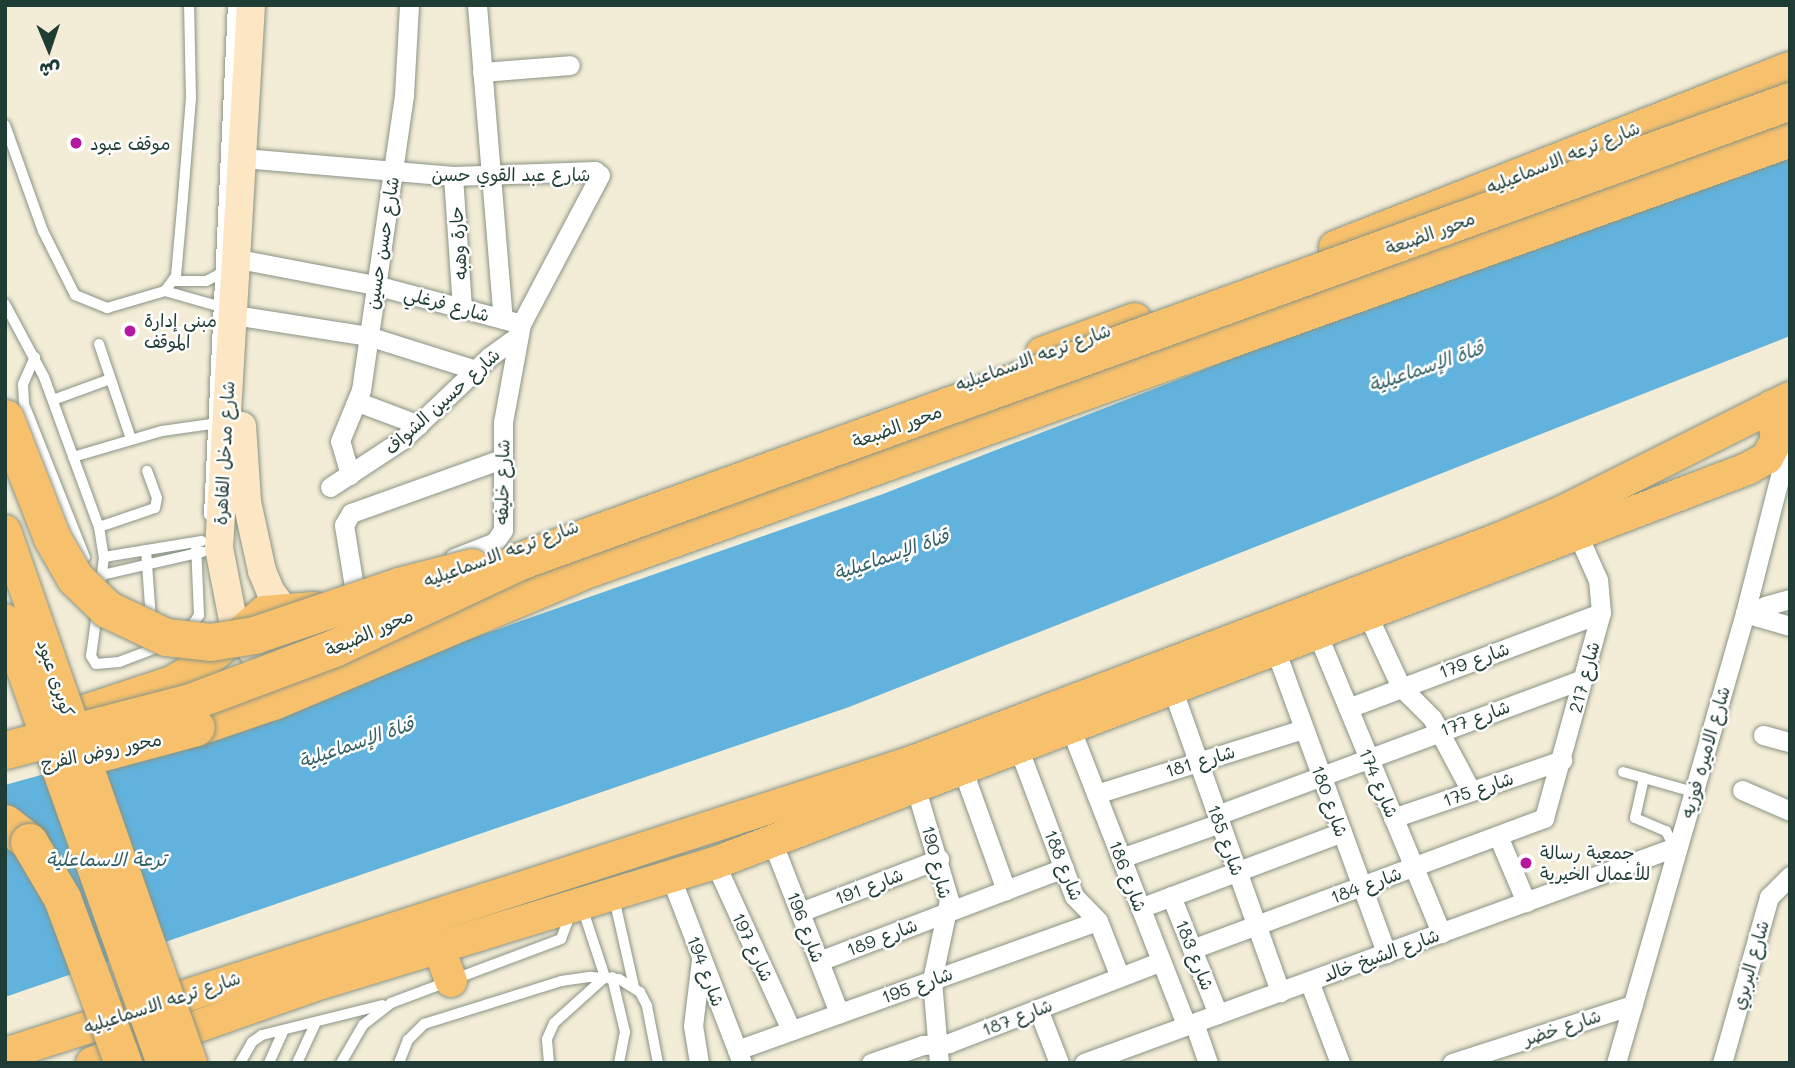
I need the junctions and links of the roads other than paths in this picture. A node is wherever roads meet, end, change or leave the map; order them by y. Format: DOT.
graph roads {
  1 [pos="188,5"];
  2 [pos="233,5"];
  3 [pos="251,5"];
  4 [pos="265,5"];
  5 [pos="410,5"];
  6 [pos="477,5"];
  7 [pos="570,65"];
  8 [pos="1790,68"];
  9 [pos="482,72"];
  10 [pos="1790,90"];
  11 [pos="1790,101"];
  12 [pos="5,125"];
  13 [pos="1790,125"];
  14 [pos="1790,138"];
  15 [pos="241,149"];
  16 [pos="393,172"];
  17 [pos="453,176"];
  18 [pos="491,177"];
  19 [pos="1406,246"];
  20 [pos="249,261"];
  21 [pos="218,275"];
  22 [pos="174,281"];
  23 [pos="374,285"];
  24 [pos="165,292"];
  25 [pos="5,304"];
  26 [pos="463,309"];
  27 [pos="232,311"];
  28 [pos="514,327"];
  29 [pos="368,336"];
  30 [pos="99,344"];
  31 [pos="35,357"];
  32 [pos="476,370"];
  33 [pos="110,379"];
  34 [pos="52,400"];
  35 [pos="358,402"];
  36 [pos="1781,402"];
  37 [pos="5,418"];
  38 [pos="219,423"];
  39 [pos="419,425"];
  40 [pos="131,439"];
  41 [pos="1777,439"];
  42 [pos="73,457"];
  43 [pos="502,459"];
  44 [pos="147,471"];
  45 [pos="1785,471"];
  46 [pos="350,475"];
  47 [pos="331,487"];
  48 [pos="99,527"];
  49 [pos="5,531"];
  50 [pos="1577,533"];
  51 [pos="212,548"];
  52 [pos="146,550"];
  53 [pos="85,557"];
  54 [pos="104,557"];
  55 [pos="522,560"];
  56 [pos="147,565"];
  57 [pos="262,571"];
  58 [pos="102,575"];
  59 [pos="355,593"];
  60 [pos="1790,599"];
  61 [pos="283,609"];
  62 [pos="1601,613"];
  63 [pos="1367,614"];
  64 [pos="1752,615"];
  65 [pos="5,620"];
  66 [pos="1790,626"];
  67 [pos="1317,633"];
  68 [pos="239,634"];
  69 [pos="1275,649"];
  70 [pos="153,651"];
  71 [pos="316,662"];
  72 [pos="270,680"];
  73 [pos="1583,680"];
  74 [pos="1401,687"];
  75 [pos="1172,688"];
  76 [pos="1348,708"];
  77 [pos="196,727"];
  78 [pos="1070,727"];
  79 [pos="1304,729"];
  80 [pos="5,731"];
  81 [pos="1440,731"];
  82 [pos="1763,735"];
  83 [pos="1790,742"];
  84 [pos="1018,747"];
  85 [pos="5,751"];
  86 [pos="1368,757"];
  87 [pos="1562,760"];
  88 [pos="1198,762"];
  89 [pos="962,768"];
  90 [pos="5,771"];
  91 [pos="1623,772"];
  92 [pos="1320,775"];
  93 [pos="1644,778"];
  94 [pos="915,786"];
  95 [pos="1742,790"];
  96 [pos="1471,791"];
  97 [pos="1693,792"];
  98 [pos="1096,794"];
  99 [pos="1790,811"];
  100 [pos="1393,818"];
  101 [pos="1218,819"];
  102 [pos="1541,820"];
  103 [pos="5,823"];
  104 [pos="1342,832"];
  105 [pos="1498,836"];
  106 [pos="772,841"];
  107 [pos="1676,847"];
  108 [pos="1121,858"];
  109 [pos="939,859"];
  110 [pos="715,863"];
  111 [pos="1414,867"];
  112 [pos="1064,868"];
  113 [pos="1237,872"];
  114 [pos="1790,876"];
  115 [pos="671,878"];
  116 [pos="1362,887"];
  117 [pos="1006,890"];
  118 [pos="1171,896"];
  119 [pos="614,898"];
  120 [pos="1526,902"];
  121 [pos="577,908"];
  122 [pos="1140,908"];
  123 [pos="800,912"];
  124 [pos="948,912"];
  125 [pos="1098,920"];
  126 [pos="1256,926"];
  127 [pos="1441,933"];
  128 [pos="439,948"];
  129 [pos="1192,949"];
  130 [pos="1386,953"];
  131 [pos="702,959"];
  132 [pos="819,961"];
  133 [pos="1161,961"];
  134 [pos="608,977"];
  135 [pos="1119,977"];
  136 [pos="932,980"];
  137 [pos="451,981"];
  138 [pos="1309,981"];
  139 [pos="634,986"];
  140 [pos="1280,992"];
  141 [pos="391,1003"];
  142 [pos="1633,1005"];
  143 [pos="1038,1009"];
  144 [pos="839,1013"];
  145 [pos="1218,1014"];
  146 [pos="316,1022"];
  147 [pos="1190,1024"];
  148 [pos="284,1030"];
  149 [pos="791,1030"];
  150 [pos="5,1054"];
  151 [pos="937,1054"];
  152 [pos="740,1056"];
  153 [pos="92,1063"];
  154 [pos="123,1063"];
  155 [pos="163,1063"];
  156 [pos="191,1063"];
  157 [pos="240,1063"];
  158 [pos="269,1063"];
  159 [pos="297,1063"];
  160 [pos="341,1063"];
  161 [pos="399,1063"];
  162 [pos="549,1063"];
  163 [pos="619,1063"];
  164 [pos="658,1063"];
  165 [pos="699,1063"];
  166 [pos="871,1063"];
  167 [pos="1059,1063"];
  168 [pos="1084,1063"];
  169 [pos="1208,1063"];
  170 [pos="1340,1063"];
  171 [pos="1452,1063"];
  172 [pos="1616,1063"];
  173 [pos="1722,1063"];
  1 -- 22 [label="lane"];
  2 -- 15 [label="lane"];
  3 -- 15 [label="street, شارع مدخل القاهرة"];
  4 -- 15 [label="street, شارع مدخل القاهرة"];
  5 -- 16 [label="street, شارع حسن حسين"];
  6 -- 9 [label="street"];
  7 -- 9 [label="street"];
  8 -- 61 [label="main road, شارع ترعه الاسماعيليه"];
  9 -- 18 [label="street"];
  10 -- 19 [label="main road"];
  11 -- 55 [label="highway, محور الضبعة, bridge"];
  12 -- 24 [label="lane"];
  13 -- 19 [label="main road"];
  14 -- 77 [label="highway, محور الضبعة"];
  15 -- 16 [label="street, شارع عبد القوي حسن"];
  15 -- 20 [label="street, شارع مدخل القاهرة"];
  15 -- 21 [label="lane"];
  15 -- 27 [label="street, شارع مدخل القاهرة"];
  16 -- 17 [label="street, شارع عبد القوي حسن"];
  16 -- 23 [label="street, شارع حسن حسين"];
  17 -- 18 [label="street, شارع عبد القوي حسن"];
  17 -- 26 [label="street, حارة وهبه"];
  18 -- 28 [label="street"];
  18 -- 28 [label="street, شارع عبد القوي حسن"];
  19 -- 71 [label="main road, شارع ترعه الاسماعيليه"];
  20 -- 23 [label="street, شارع فرغلي"];
  20 -- 27 [label="street, شارع مدخل القاهرة"];
  21 -- 22 [label="lane"];
  21 -- 27 [label="lane"];
  22 -- 24 [label="lane"];
  23 -- 26 [label="street, شارع فرغلي"];
  23 -- 29 [label="street, شارع حسن حسين"];
  24 -- 27 [label="lane"];
  25 -- 31 [label="lane"];
  26 -- 28 [label="street, شارع فرغلي"];
  27 -- 29 [label="street"];
  27 -- 38 [label="street, شارع مدخل القاهرة"];
  27 -- 57 [label="street, شارع مدخل القاهرة"];
  28 -- 32 [label="street, شارع حسين الشواف"];
  28 -- 43 [label="street, شارع خليفه"];
  29 -- 32 [label="street"];
  29 -- 35 [label="street, شارع حسن حسين"];
  30 -- 33 [label="lane"];
  31 -- 34 [label="lane"];
  31 -- 53 [label="lane"];
  32 -- 39 [label="street, شارع حسين الشواف"];
  33 -- 34 [label="lane"];
  33 -- 40 [label="lane"];
  34 -- 42 [label="lane"];
  35 -- 39 [label="street"];
  35 -- 46 [label="street, شارع حسن حسين"];
  36 -- 41 [label="main road, شارع ترعه الاسماعيليه"];
  36 -- 150 [label="main road, شارع ترعه الاسماعيليه"];
  37 -- 55 [label="highway, bridge"];
  38 -- 40 [label="lane"];
  38 -- 51 [label="street, شارع مدخل القاهرة"];
  39 -- 46 [label="street, شارع حسين الشواف"];
  40 -- 42 [label="lane"];
  41 -- 45 [label="street, شارع الاميره فوزيه"];
  41 -- 50 [label="main road, شارع ترعه الاسماعيليه"];
  42 -- 48 [label="lane"];
  43 -- 59 [label="street, شارع خليفه"];
  43 -- 59 [label="street"];
  44 -- 48 [label="lane"];
  45 -- 64 [label="street, شارع الاميره فوزيه"];
  46 -- 47 [label="street, شارع حسين الشواف"];
  48 -- 54 [label="lane"];
  49 -- 156 [label="main road, كوبرى عبود, bridge"];
  50 -- 62 [label="street, شارع 217"];
  50 -- 63 [label="main road, شارع ترعه الاسماعيليه"];
  51 -- 52 [label="lane"];
  51 -- 56 [label="lane"];
  51 -- 57 [label="street"];
  51 -- 68 [label="street, شارع مدخل القاهرة"];
  51 -- 70 [label="lane"];
  52 -- 54 [label="lane"];
  52 -- 56 [label="lane"];
  54 -- 58 [label="lane"];
  55 -- 85 [label="highway, محور الضبعة, bridge"];
  56 -- 58 [label="lane"];
  56 -- 70 [label="lane"];
  57 -- 61 [label="street, شارع مدخل القاهرة"];
  58 -- 70 [label="lane"];
  59 -- 61 [label="street, شارع خليفه"];
  60 -- 64 [label="street"];
  61 -- 68 [label="main road, شارع ترعه الاسماعيليه"];
  61 -- 71 [label="street, شارع مدخل القاهرة"];
  62 -- 73 [label="street, شارع 217"];
  62 -- 74 [label="street, شارع 179"];
  63 -- 67 [label="main road, شارع ترعه الاسماعيليه"];
  63 -- 74 [label="street"];
  64 -- 66 [label="street"];
  64 -- 97 [label="street, شارع الاميره فوزيه"];
  65 -- 155 [label="main road, كوبرى عبود, bridge"];
  67 -- 69 [label="main road, شارع ترعه الاسماعيليه"];
  67 -- 76 [label="street, شارع 174"];
  68 -- 72 [label="street, شارع مدخل القاهرة"];
  68 -- 80 [label="main road, شارع ترعه الاسماعيليه"];
  69 -- 75 [label="main road, شارع ترعه الاسماعيليه"];
  69 -- 79 [label="street, شارع 180"];
  71 -- 72 [label="main road, شارع ترعه الاسماعيليه"];
  72 -- 85 [label="main road, شارع ترعه الاسماعيليه"];
  73 -- 81 [label="street, شارع 177"];
  73 -- 87 [label="street, شارع 217"];
  74 -- 76 [label="street, شارع 179"];
  74 -- 81 [label="street"];
  75 -- 78 [label="main road, شارع ترعه الاسماعيليه"];
  75 -- 88 [label="street, شارع 185"];
  76 -- 86 [label="street, شارع 174"];
  77 -- 90 [label="highway, محور روض الفرج, bridge"];
  78 -- 84 [label="main road, شارع ترعه الاسماعيليه"];
  78 -- 98 [label="street, شارع 186"];
  79 -- 88 [label="street, شارع 181"];
  79 -- 92 [label="street, شارع 180"];
  81 -- 86 [label="street, شارع 177"];
  81 -- 96 [label="street"];
  82 -- 83 [label="street"];
  84 -- 89 [label="main road, شارع ترعه الاسماعيليه"];
  84 -- 112 [label="street, شارع 188"];
  86 -- 92 [label="street, شارع 177"];
  86 -- 100 [label="street, شارع 174"];
  87 -- 96 [label="street, شارع 175"];
  87 -- 102 [label="street, شارع 217"];
  88 -- 98 [label="street, شارع 181"];
  88 -- 101 [label="street, شارع 185"];
  89 -- 94 [label="main road, شارع ترعه الاسماعيليه"];
  89 -- 117 [label="street"];
  91 -- 93 [label="lane"];
  92 -- 101 [label="street, شارع 177"];
  92 -- 104 [label="street, شارع 180"];
  93 -- 97 [label="lane"];
  93 -- 107 [label="lane"];
  94 -- 106 [label="main road, شارع ترعه الاسماعيليه"];
  94 -- 109 [label="street, شارع 190"];
  95 -- 99 [label="street"];
  96 -- 100 [label="street, شارع 175"];
  97 -- 107 [label="street, شارع الاميره فوزيه"];
  98 -- 108 [label="street, شارع 186"];
  100 -- 111 [label="street, شارع 174"];
  101 -- 108 [label="street, شارع 177"];
  101 -- 113 [label="street, شارع 185"];
  102 -- 105 [label="street, شارع 184"];
  103 -- 154 [label="highway, bridge"];
  104 -- 113 [label="street"];
  104 -- 116 [label="street, شارع 180"];
  105 -- 111 [label="street, شارع 184"];
  105 -- 120 [label="street"];
  106 -- 110 [label="main road, شارع ترعه الاسماعيليه"];
  106 -- 123 [label="street, شارع 196"];
  107 -- 120 [label="street, شارع الشيخ خالد"];
  107 -- 142 [label="street, شارع الاميره فوزيه"];
  108 -- 122 [label="street, شارع 186"];
  109 -- 123 [label="street, شارع 191"];
  109 -- 124 [label="street, شارع 190"];
  110 -- 115 [label="main road, شارع ترعه الاسماعيليه"];
  110 -- 149 [label="street, شارع 197"];
  111 -- 116 [label="street, شارع 184"];
  111 -- 127 [label="street, شارع 174"];
  112 -- 117 [label="street, شارع 189"];
  112 -- 125 [label="street, شارع 188"];
  113 -- 118 [label="street"];
  113 -- 126 [label="street, شارع 185"];
  114 -- 173 [label="street, شارع البربري"];
  115 -- 119 [label="main road, شارع ترعه الاسماعيليه"];
  115 -- 131 [label="street, شارع 194"];
  116 -- 126 [label="street, شارع 184"];
  116 -- 130 [label="street, شارع 180"];
  117 -- 124 [label="street, شارع 189"];
  118 -- 122 [label="street"];
  118 -- 129 [label="street, شارع 183"];
  119 -- 121 [label="main road, شارع ترعه الاسماعيليه"];
  119 -- 139 [label="lane"];
  120 -- 127 [label="street, شارع الشيخ خالد"];
  121 -- 128 [label="main road, شارع ترعه الاسماعيليه"];
  121 -- 134 [label="lane"];
  121 -- 137 [label="lane"];
  122 -- 133 [label="street, شارع 186"];
  123 -- 132 [label="street, شارع 196"];
  124 -- 132 [label="street, شارع 189"];
  124 -- 136 [label="street, شارع 190"];
  125 -- 135 [label="street, شارع 188"];
  125 -- 136 [label="street, شارع 195"];
  126 -- 129 [label="street, شارع 184"];
  126 -- 140 [label="street, شارع 185"];
  127 -- 130 [label="street, شارع الشيخ خالد"];
  128 -- 137 [label="main road"];
  128 -- 153 [label="main road, شارع ترعه الاسماعيليه"];
  129 -- 145 [label="street, شارع 183"];
  130 -- 138 [label="street, شارع الشيخ خالد"];
  131 -- 152 [label="street, شارع 194"];
  131 -- 165 [label="street"];
  132 -- 144 [label="street, شارع 196"];
  133 -- 135 [label="street, شارع 187"];
  133 -- 147 [label="street, شارع 186"];
  134 -- 139 [label="lane"];
  134 -- 161 [label="lane"];
  134 -- 162 [label="lane"];
  134 -- 163 [label="lane"];
  135 -- 143 [label="street, شارع 187"];
  136 -- 144 [label="street, شارع 195"];
  136 -- 151 [label="street, شارع 190"];
  137 -- 141 [label="lane"];
  138 -- 140 [label="street, شارع الشيخ خالد"];
  138 -- 170 [label="street"];
  139 -- 164 [label="lane"];
  140 -- 145 [label="street, شارع الشيخ خالد"];
  141 -- 146 [label="lane"];
  141 -- 160 [label="lane"];
  142 -- 171 [label="street, شارع خضر"];
  142 -- 172 [label="street, شارع الاميره فوزيه"];
  143 -- 151 [label="street, شارع 187"];
  143 -- 167 [label="street"];
  144 -- 149 [label="street, شارع 195"];
  145 -- 147 [label="street, شارع الشيخ خالد"];
  146 -- 148 [label="lane"];
  146 -- 159 [label="lane"];
  147 -- 168 [label="street, شارع الشيخ خالد"];
  147 -- 169 [label="street, شارع 186"];
  148 -- 157 [label="lane"];
  148 -- 158 [label="lane"];
  149 -- 152 [label="street, شارع 195"];
  151 -- 166 [label="street, شارع 187"];
}
